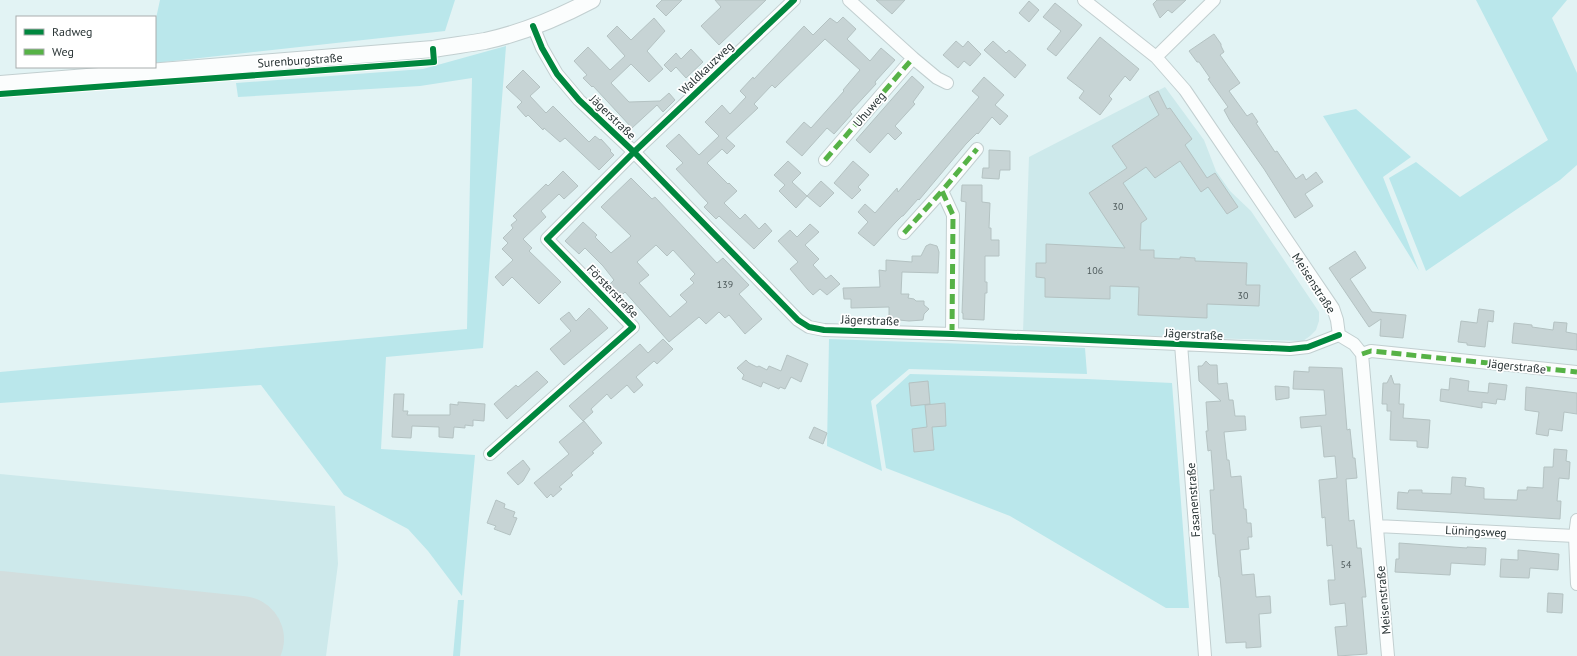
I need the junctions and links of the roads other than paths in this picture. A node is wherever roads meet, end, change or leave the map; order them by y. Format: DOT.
graph roads {
  1 [pos="592,0"];
  2 [pos="794,0"];
  3 [pos="849,0"];
  4 [pos="1084,0"];
  5 [pos="1214,0"];
  6 [pos="533,26"];
  7 [pos="1156,57"];
  8 [pos="913,58"];
  9 [pos="947,83"];
  10 [pos="0,84"];
  11 [pos="977,149"];
  12 [pos="634,152"];
  13 [pos="825,160"];
  14 [pos="942,192"];
  15 [pos="904,233"];
  16 [pos="952,334"];
  17 [pos="1339,335"];
  18 [pos="1181,344"];
  19 [pos="1362,354"];
  20 [pos="1577,372"];
  21 [pos="490,454"];
  22 [pos="1577,520"];
  23 [pos="1377,526"];
  24 [pos="1575,536"];
  25 [pos="1577,584"];
  26 [pos="1206,656"];
  27 [pos="1388,656"];
  1 -- 6 [label="street, Surenburgstraße"];
  2 -- 12 [label="street, Waldkauzweg"];
  3 -- 8 [label="street"];
  4 -- 7 [label="street, Meisenstraße"];
  5 -- 7 [label="street"];
  6 -- 10 [label="street, Surenburgstraße"];
  6 -- 12 [label="street, Jägerstraße"];
  7 -- 17 [label="street, Meisenstraße"];
  8 -- 9 [label="street"];
  8 -- 13 [label="street, Uhuweg"];
  11 -- 14 [label="street"];
  12 -- 16 [label="street, Jägerstraße"];
  12 -- 21 [label="street, Försterstraße"];
  14 -- 15 [label="street"];
  14 -- 16 [label="street"];
  16 -- 18 [label="street, Jägerstraße"];
  17 -- 18 [label="street, Jägerstraße"];
  17 -- 19 [label="street"];
  18 -- 26 [label="street, Fasanenstraße"];
  19 -- 20 [label="street, Jägerstraße"];
  19 -- 23 [label="street, Meisenstraße"];
  22 -- 24 [label="street"];
  23 -- 24 [label="street, Lüningsweg"];
  23 -- 27 [label="street, Meisenstraße"];
  24 -- 25 [label="street"];
}
